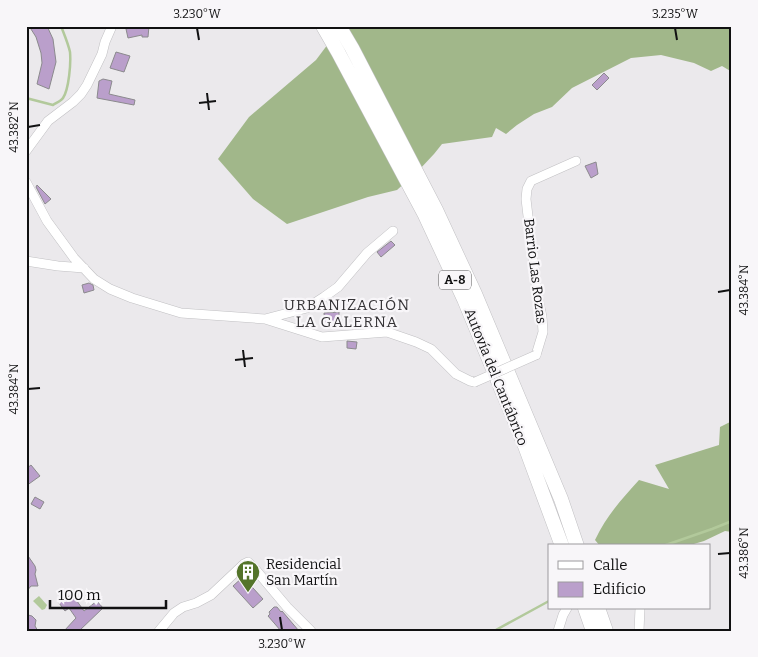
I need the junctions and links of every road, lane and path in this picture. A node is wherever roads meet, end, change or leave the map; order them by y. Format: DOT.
graph roads {
  1 [pos="112,26"];
  2 [pos="323,26"];
  3 [pos="339,26"];
  4 [pos="26,151"];
  5 [pos="576,161"];
  6 [pos="26,182"];
  7 [pos="393,231"];
  8 [pos="26,261"];
  9 [pos="84,268"];
  10 [pos="264,319"];
  11 [pos="561,544"];
  12 [pos="576,544"];
  13 [pos="566,610"];
  14 [pos="586,610"];
  15 [pos="599,610"];
  16 [pos="640,610"];
  17 [pos="159,631"];
  18 [pos="311,631"];
  19 [pos="558,631"];
  20 [pos="593,631"];
  21 [pos="606,631"];
  22 [pos="639,631"];
  1 -- 4 [label="street"];
  2 -- 11 [label="highway, Autovía del Cantábrico / A-8"];
  3 -- 12 [label="highway, Autovía del Cantábrico / A-8"];
  5 -- 10 [label="street, Barrio Las Rozas, bridge"];
  6 -- 9 [label="street, Barrio Las Rozas"];
  7 -- 10 [label="street, Barrio Las Rozas"];
  8 -- 9 [label="street"];
  9 -- 10 [label="street, Barrio Las Rozas"];
  13 -- 19 [label="street"];
  14 -- 20 [label="highway"];
  15 -- 21 [label="highway"];
  16 -- 22 [label="street"];
  17 -- 18 [label="street"];
}
